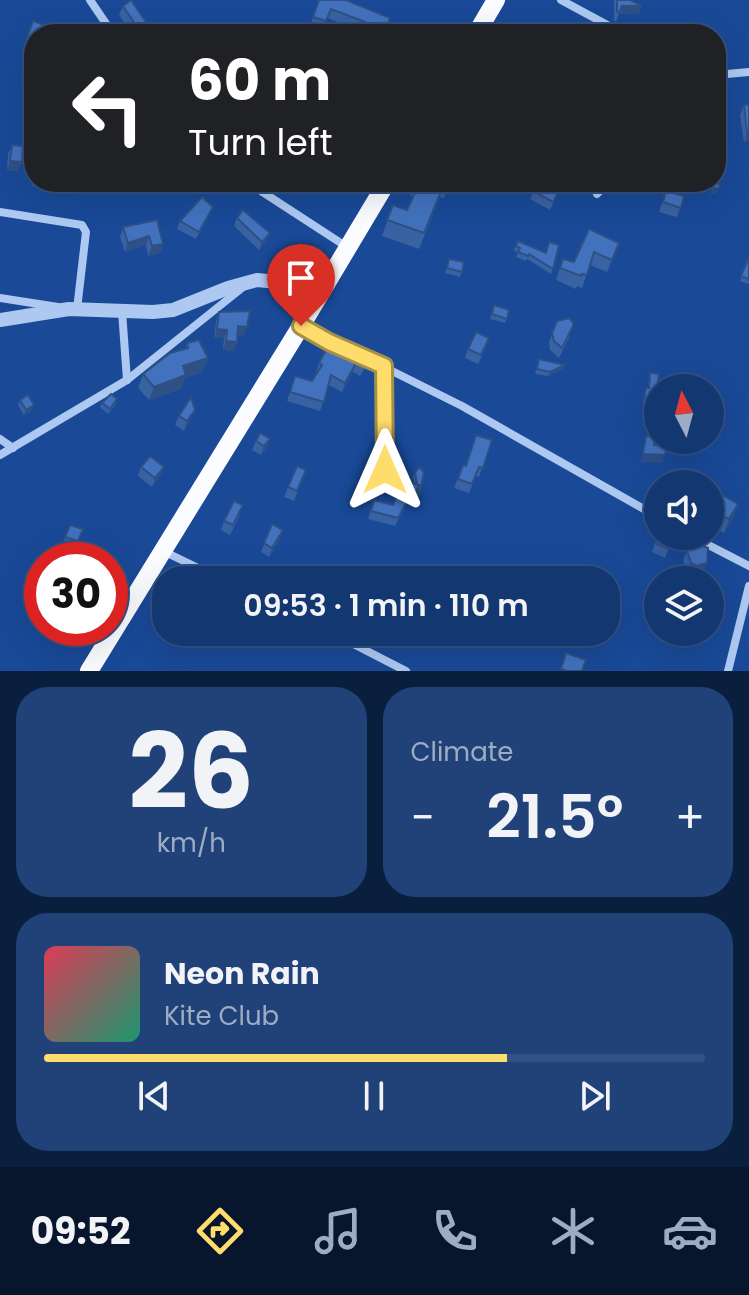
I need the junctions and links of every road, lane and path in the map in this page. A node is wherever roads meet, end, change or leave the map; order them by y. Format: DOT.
graph roads {
  1 [pos="90,0"];
  2 [pos="496,0"];
  3 [pos="561,0"];
  4 [pos="106,24"];
  5 [pos="482,24"];
  6 [pos="605,24"];
  7 [pos="749,72"];
  8 [pos="726,74"];
  9 [pos="262,192"];
  10 [pos="381,192"];
  11 [pos="0,212"];
  12 [pos="347,247"];
  13 [pos="250,281"];
  14 [pos="320,294"];
  15 [pos="0,298"];
  16 [pos="73,309"];
  17 [pos="122,311"];
  18 [pos="0,320"];
  19 [pos="301,326"];
  20 [pos="384,366"];
  21 [pos="127,380"];
  22 [pos="0,439"];
  23 [pos="13,448"];
  24 [pos="0,455"];
  25 [pos="385,470"];
  26 [pos="644,509"];
  27 [pos="718,550"];
  28 [pos="163,551"];
  29 [pos="194,566"];
  30 [pos="749,566"];
  31 [pos="749,586"];
  32 [pos="357,646"];
  33 [pos="89,671"];
  34 [pos="406,671"];
  35 [pos="728,671"];
  1 -- 4 [label="street"];
  2 -- 5 [label="highway"];
  3 -- 6 [label="street"];
  7 -- 8 [label="street"];
  9 -- 12 [label="street"];
  10 -- 12 [label="highway"];
  11 -- 16 [label="street"];
  12 -- 14 [label="highway"];
  13 -- 14 [label="street"];
  13 -- 17 [label="street"];
  13 -- 21 [label="street"];
  14 -- 19 [label="highway"];
  15 -- 16 [label="street"];
  16 -- 17 [label="street"];
  16 -- 18 [label="street"];
  17 -- 21 [label="street"];
  19 -- 20 [label="street"];
  19 -- 28 [label="highway"];
  20 -- 25 [label="street"];
  20 -- 26 [label="street"];
  21 -- 23 [label="street"];
  22 -- 23 [label="street"];
  23 -- 24 [label="street"];
  27 -- 30 [label="street"];
  28 -- 29 [label="street"];
  28 -- 33 [label="highway"];
  31 -- 35 [label="street"];
  32 -- 34 [label="street"];
}
